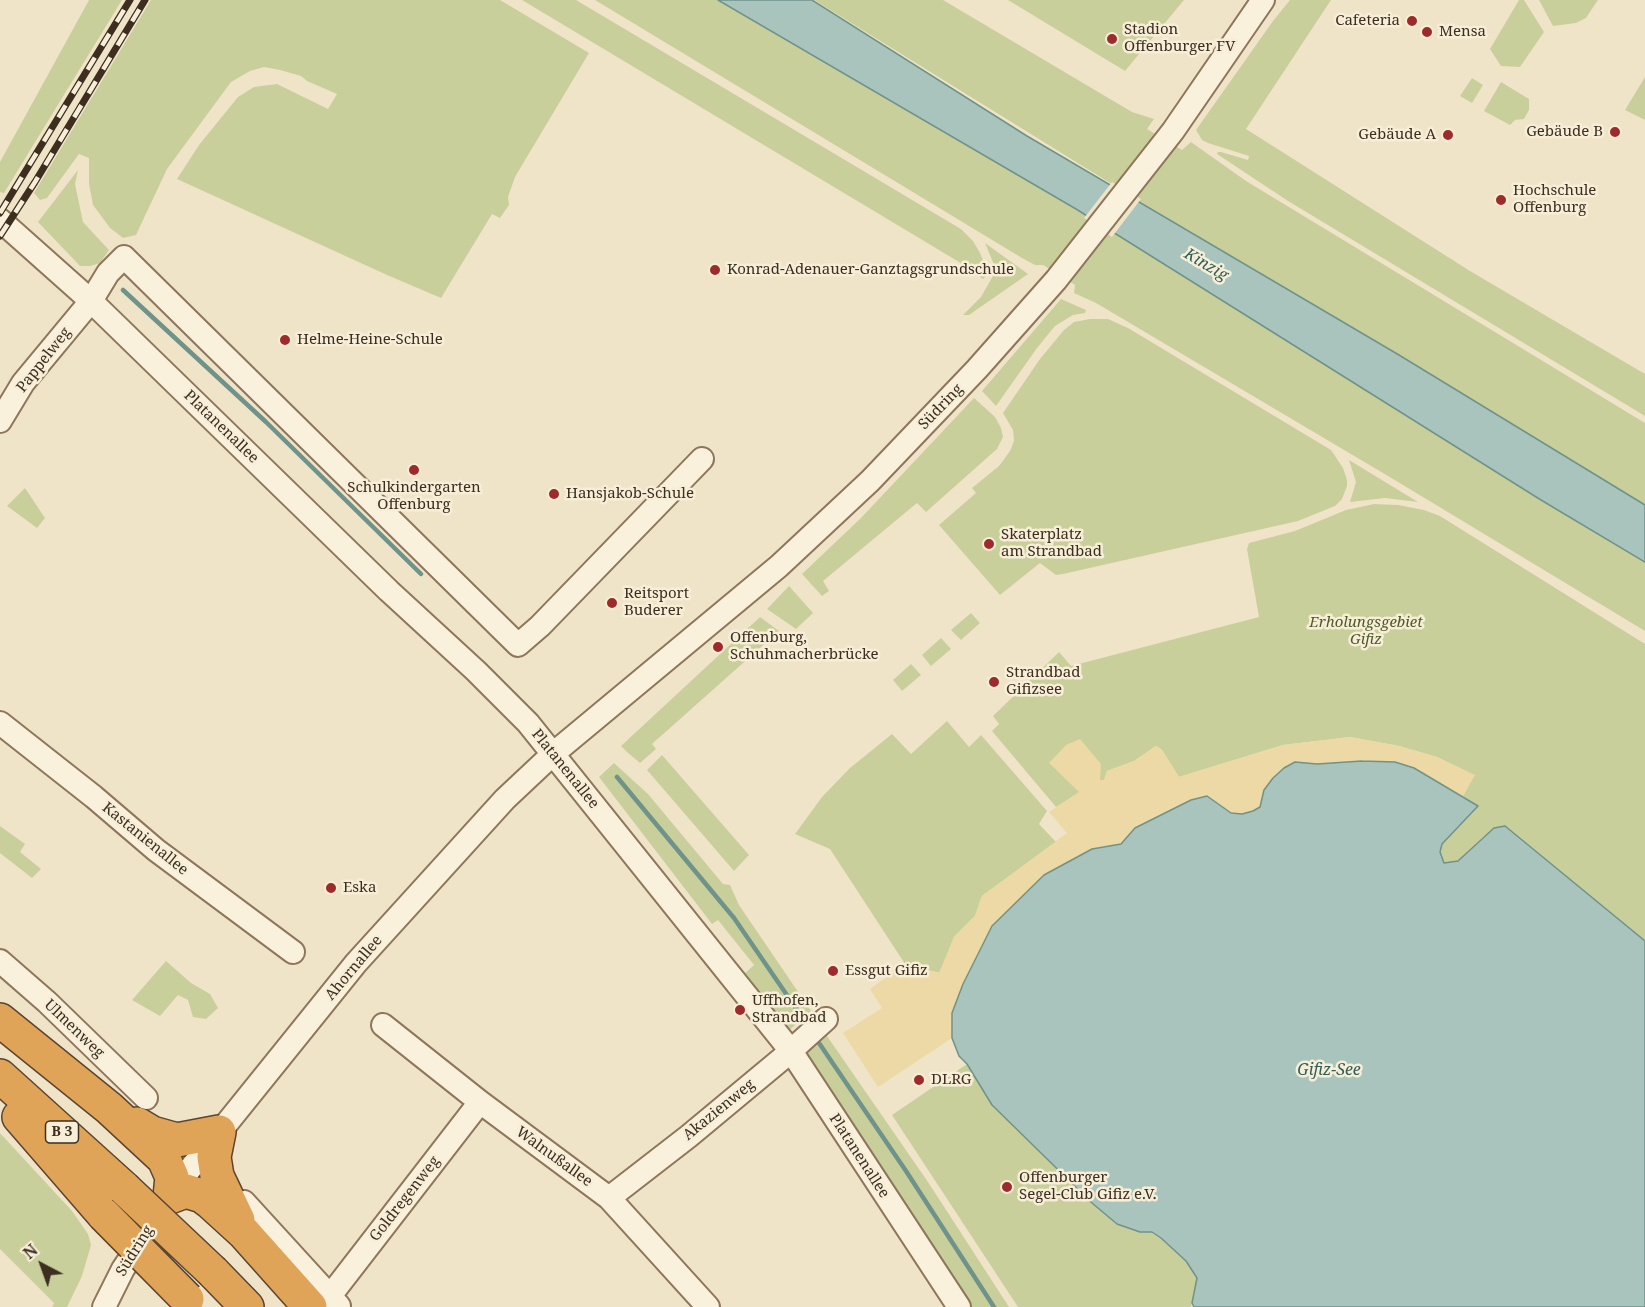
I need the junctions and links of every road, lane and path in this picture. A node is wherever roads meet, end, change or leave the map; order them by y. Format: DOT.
graph roads {
  1 [pos="1263,0"];
  2 [pos="0,220"];
  3 [pos="90,301"];
  4 [pos="0,420"];
  5 [pos="702,459"];
  6 [pos="0,723"];
  7 [pos="554,753"];
  8 [pos="293,952"];
  9 [pos="0,961"];
  10 [pos="826,1019"];
  11 [pos="0,1020"];
  12 [pos="382,1025"];
  13 [pos="791,1051"];
  14 [pos="0,1076"];
  15 [pos="0,1096"];
  16 [pos="146,1098"];
  17 [pos="480,1102"];
  18 [pos="109,1108"];
  19 [pos="219,1132"];
  20 [pos="170,1197"];
  21 [pos="609,1198"];
  22 [pos="244,1217"];
  23 [pos="191,1303"];
  24 [pos="326,1303"];
  25 [pos="104,1307"];
  26 [pos="247,1307"];
  27 [pos="708,1307"];
  28 [pos="959,1307"];
  1 -- 7 [label="street, Südring"];
  2 -- 3 [label="street, Platanenallee"];
  3 -- 4 [label="street, Pappelweg"];
  3 -- 5 [label="street"];
  3 -- 7 [label="street, Platanenallee"];
  6 -- 8 [label="street, Kastanienallee"];
  7 -- 13 [label="street, Platanenallee"];
  7 -- 19 [label="street, Ahornallee"];
  9 -- 16 [label="street, Ulmenweg"];
  10 -- 13 [label="street, Akazienweg"];
  11 -- 18 [label="highway"];
  12 -- 17 [label="street, Walnußallee"];
  13 -- 21 [label="street, Akazienweg"];
  13 -- 28 [label="street, Platanenallee"];
  14 -- 26 [label="highway, B 3, bridge"];
  15 -- 23 [label="highway, bridge"];
  17 -- 21 [label="street, Walnußallee"];
  17 -- 24 [label="street, Goldregenweg"];
  18 -- 19 [label="highway"];
  18 -- 20 [label="highway"];
  19 -- 20 [label="street, Ahornallee"];
  19 -- 22 [label="highway"];
  20 -- 22 [label="highway"];
  20 -- 25 [label="street, Südring"];
  21 -- 27 [label="street, Walnußallee"];
  22 -- 24 [label="highway"];
}
